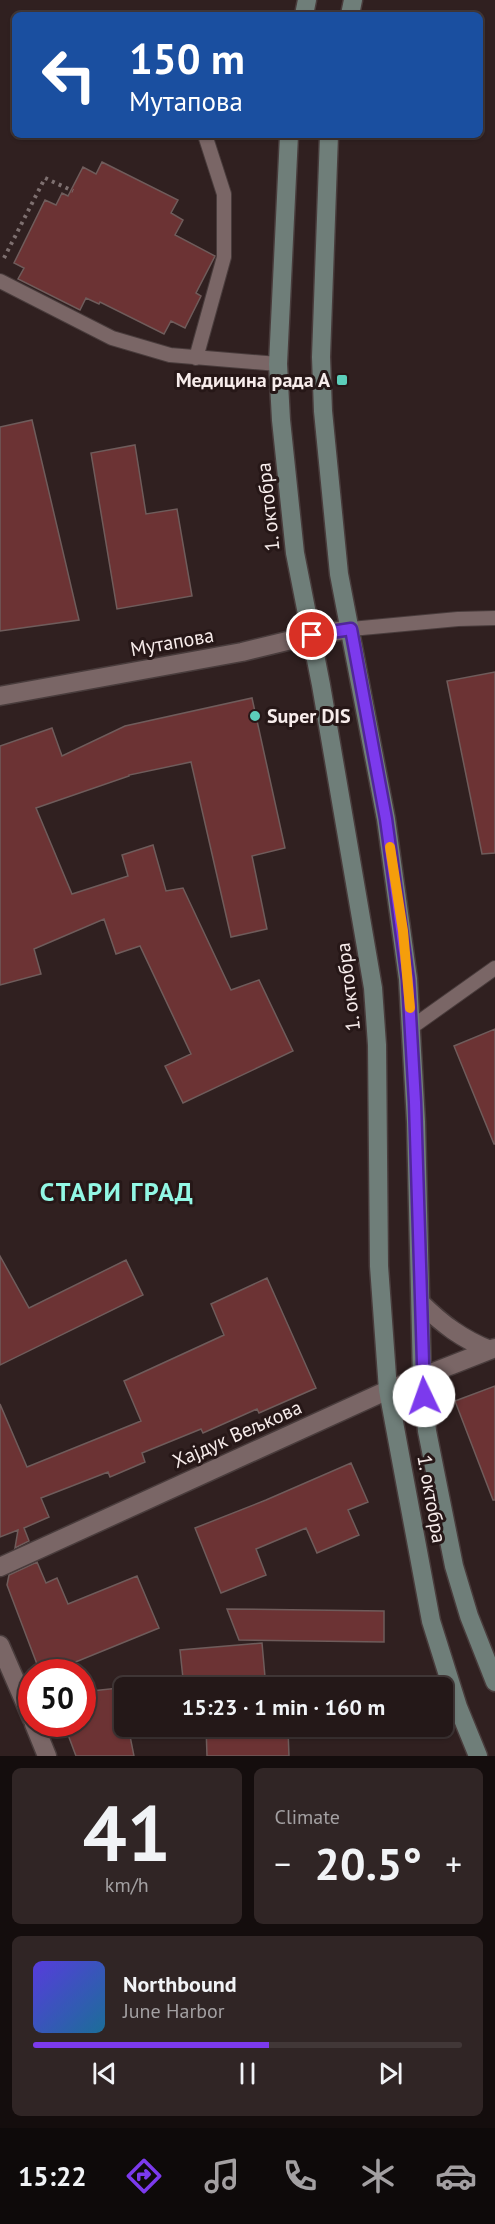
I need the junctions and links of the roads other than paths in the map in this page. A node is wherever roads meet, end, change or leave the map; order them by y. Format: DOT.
graph roads {
  1 [pos="207,138"];
  2 [pos="289,138"];
  3 [pos="329,138"];
  4 [pos="0,281"];
  5 [pos="196,358"];
  6 [pos="278,364"];
  7 [pos="495,618"];
  8 [pos="351,629"];
  9 [pos="312,635"];
  10 [pos="0,696"];
  11 [pos="495,968"];
  12 [pos="412,1027"];
  13 [pos="422,1303"];
  14 [pos="493,1349"];
  15 [pos="422,1378"];
  16 [pos="388,1390"];
  17 [pos="0,1567"];
  18 [pos="0,1645"];
  19 [pos="495,1682"];
  20 [pos="18,1687"];
  21 [pos="39,1737"];
  22 [pos="47,1756"];
  23 [pos="478,1756"];
  1 -- 5 [label="lane"];
  2 -- 6 [label="main road, 1. октобра"];
  3 -- 8 [label="main road, 1. октобра"];
  4 -- 5 [label="lane"];
  5 -- 6 [label="lane"];
  6 -- 9 [label="main road, 1. октобра"];
  7 -- 8 [label="lane"];
  8 -- 9 [label="street, Мутапова"];
  8 -- 12 [label="main road, 1. октобра"];
  9 -- 10 [label="street, Мутапова"];
  9 -- 16 [label="main road, 1. октобра"];
  11 -- 12 [label="lane"];
  12 -- 13 [label="main road, 1. октобра"];
  13 -- 14 [label="street"];
  13 -- 15 [label="main road, 1. октобра"];
  14 -- 15 [label="street, Хајдук Вељкова"];
  15 -- 16 [label="street, Хајдук Вељкова"];
  15 -- 19 [label="main road, 1. октобра"];
  16 -- 17 [label="street, Хајдук Вељкова"];
  16 -- 23 [label="main road, 1. октобра"];
  18 -- 20 [label="street"];
  21 -- 22 [label="street"];
}
